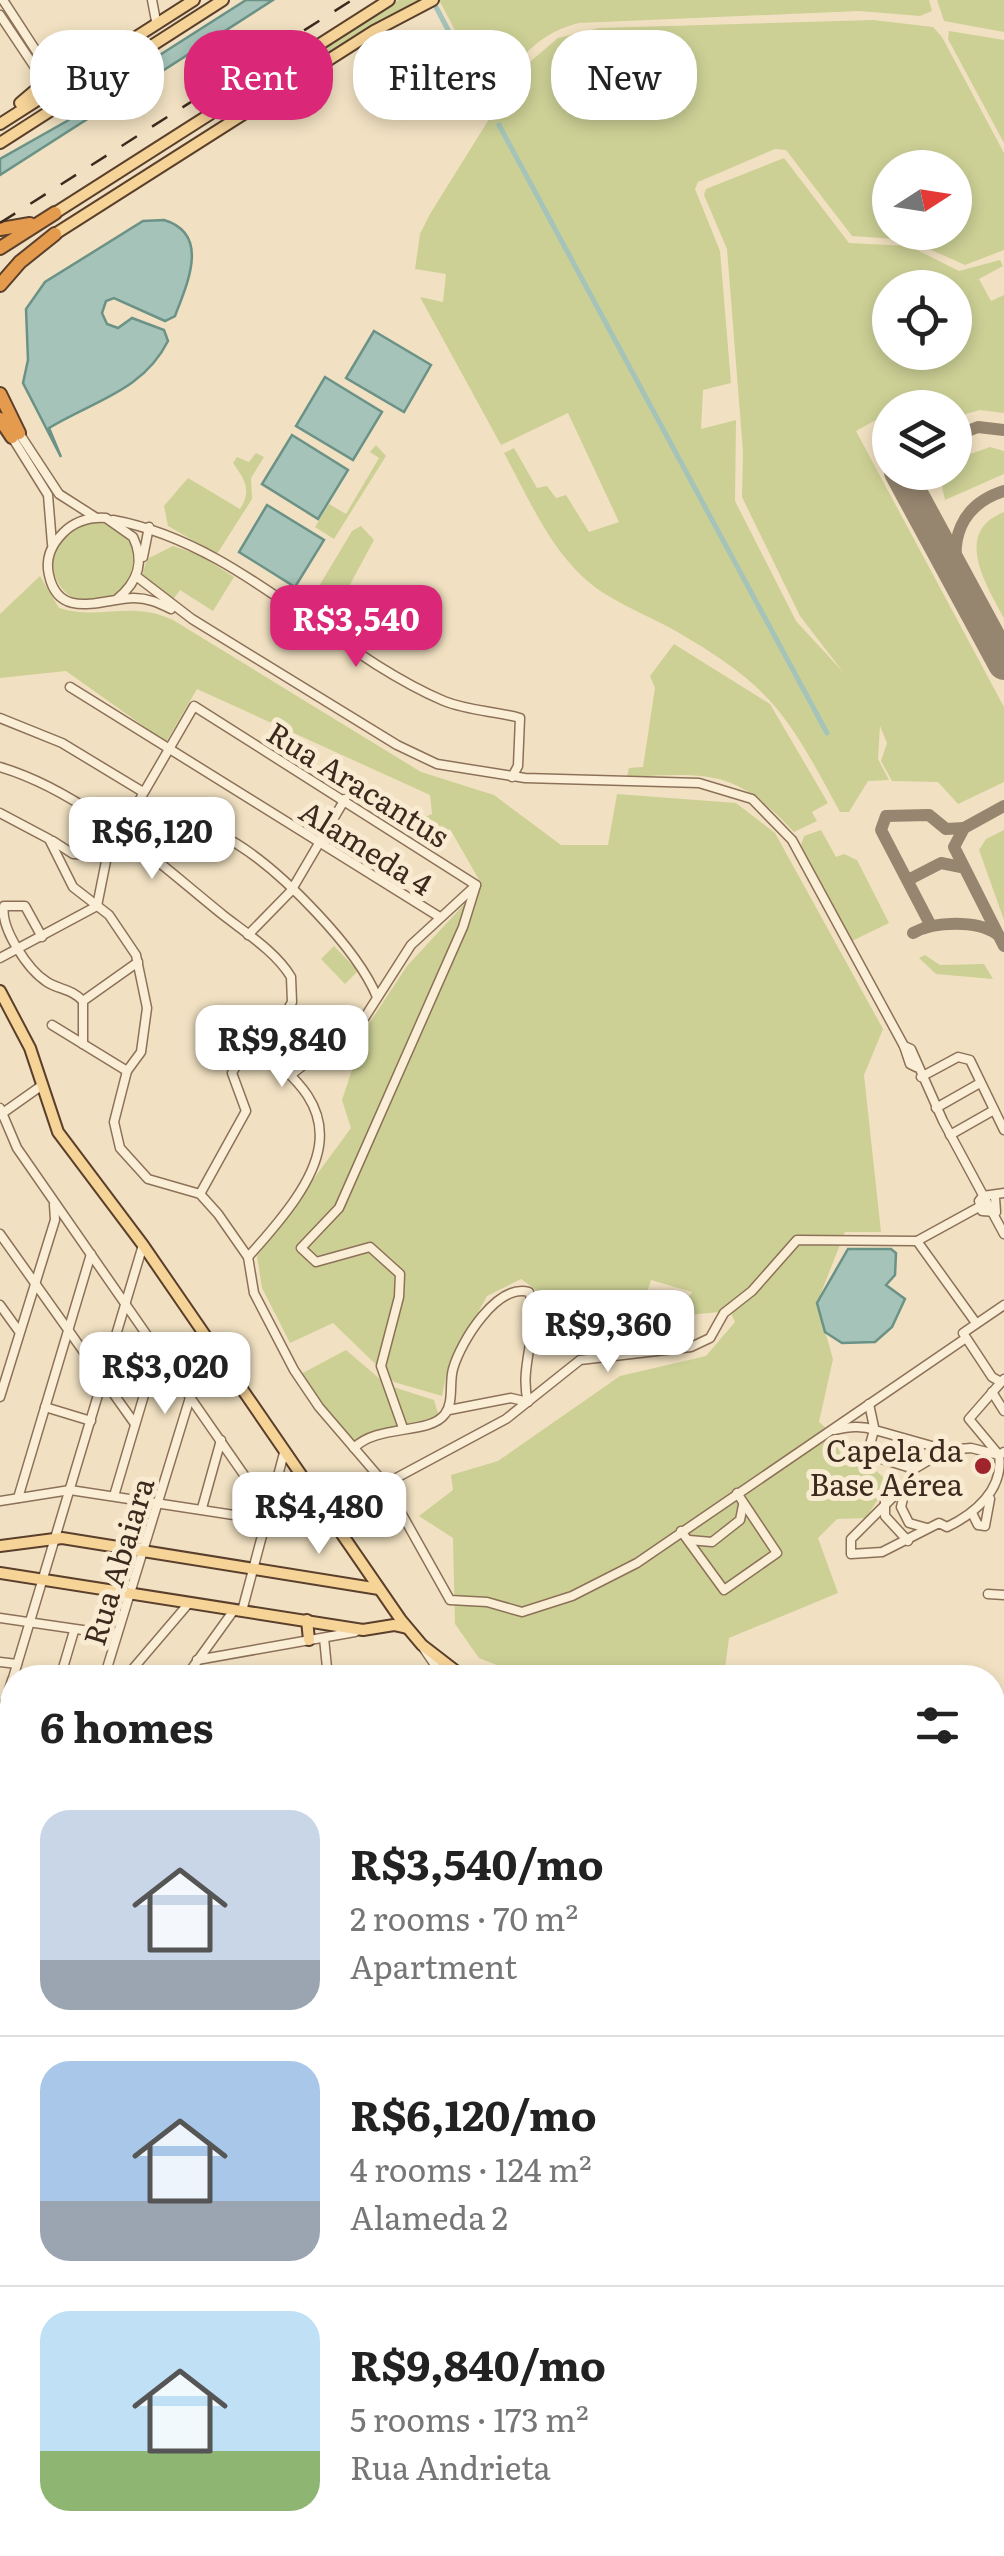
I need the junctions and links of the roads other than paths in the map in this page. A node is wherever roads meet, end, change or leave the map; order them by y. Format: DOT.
graph roads {
  1 [pos="3,0"];
  2 [pos="152,0"];
  3 [pos="194,0"];
  4 [pos="223,0"];
  5 [pos="389,0"];
  6 [pos="433,0"];
  7 [pos="137,14"];
  8 [pos="0,15"];
  9 [pos="154,18"];
  10 [pos="137,30"];
  11 [pos="164,38"];
  12 [pos="30,41"];
  13 [pos="17,42"];
  14 [pos="30,44"];
  15 [pos="30,56"];
  16 [pos="30,95"];
  17 [pos="30,103"];
  18 [pos="36,120"];
  19 [pos="0,121"];
  20 [pos="0,143"];
  21 [pos="56,213"];
  22 [pos="0,229"];
  23 [pos="55,234"];
  24 [pos="0,248"];
  25 [pos="0,269"];
  26 [pos="0,286"];
  27 [pos="0,394"];
  28 [pos="0,412"];
  29 [pos="15,435"];
  30 [pos="95,517"];
  31 [pos="114,520"];
  32 [pos="149,527"];
  33 [pos="52,547"];
  34 [pos="140,561"];
  35 [pos="136,576"];
  36 [pos="117,599"];
  37 [pos="192,618"];
  38 [pos="70,687"];
  39 [pos="0,718"];
  40 [pos="169,748"];
  41 [pos="518,766"];
  42 [pos="0,767"];
  43 [pos="512,777"];
  44 [pos="525,778"];
  45 [pos="142,792"];
  46 [pos="345,798"];
  47 [pos="136,803"];
  48 [pos="0,812"];
  49 [pos="120,834"];
  50 [pos="49,839"];
  51 [pos="322,845"];
  52 [pos="107,856"];
  53 [pos="476,885"];
  54 [pos="291,891"];
  55 [pos="98,906"];
  56 [pos="438,916"];
  57 [pos="248,935"];
  58 [pos="42,937"];
  59 [pos="18,947"];
  60 [pos="1,958"];
  61 [pos="138,962"];
  62 [pos="0,970"];
  63 [pos="0,991"];
  64 [pos="377,997"];
  65 [pos="83,1001"];
  66 [pos="288,1013"];
  67 [pos="281,1022"];
  68 [pos="358,1024"];
  69 [pos="52,1025"];
  70 [pos="83,1044"];
  71 [pos="127,1071"];
  72 [pos="292,1074"];
  73 [pos="920,1077"];
  74 [pos="980,1083"];
  75 [pos="42,1086"];
  76 [pos="936,1108"];
  77 [pos="994,1110"];
  78 [pos="0,1113"];
  79 [pos="1004,1130"];
  80 [pos="950,1135"];
  81 [pos="200,1194"];
  82 [pos="983,1196"];
  83 [pos="1000,1202"];
  84 [pos="979,1207"];
  85 [pos="993,1214"];
  86 [pos="58,1218"];
  87 [pos="0,1234"];
  88 [pos="1004,1234"];
  89 [pos="918,1241"];
  90 [pos="143,1245"];
  91 [pos="248,1258"];
  92 [pos="92,1261"];
  93 [pos="34,1282"];
  94 [pos="130,1283"];
  95 [pos="116,1289"];
  96 [pos="124,1300"];
  97 [pos="1004,1304"];
  98 [pos="0,1305"];
  99 [pos="135,1316"];
  100 [pos="120,1318"];
  101 [pos="976,1324"];
  102 [pos="67,1329"];
  103 [pos="19,1330"];
  104 [pos="966,1338"];
  105 [pos="207,1342"];
  106 [pos="158,1348"];
  107 [pos="166,1359"];
  108 [pos="152,1370"];
  109 [pos="3,1376"];
  110 [pos="103,1379"];
  111 [pos="1002,1380"];
  112 [pos="992,1392"];
  113 [pos="0,1394"];
  114 [pos="191,1396"];
  115 [pos="528,1402"];
  116 [pos="869,1404"];
  117 [pos="197,1405"];
  118 [pos="44,1408"];
  119 [pos="187,1409"];
  120 [pos="449,1410"];
  121 [pos="1004,1411"];
  122 [pos="91,1421"];
  123 [pos="135,1424"];
  124 [pos="402,1428"];
  125 [pos="830,1430"];
  126 [pos="874,1430"];
  127 [pos="222,1440"];
  128 [pos="354,1448"];
  129 [pos="228,1450"];
  130 [pos="946,1450"];
  131 [pos="284,1453"];
  132 [pos="217,1455"];
  133 [pos="1002,1458"];
  134 [pos="914,1469"];
  135 [pos="907,1482"];
  136 [pos="385,1484"];
  137 [pos="70,1490"];
  138 [pos="258,1493"];
  139 [pos="272,1493"];
  140 [pos="991,1494"];
  141 [pos="114,1496"];
  142 [pos="740,1496"];
  143 [pos="18,1498"];
  144 [pos="0,1500"];
  145 [pos="885,1502"];
  146 [pos="159,1503"];
  147 [pos="202,1508"];
  148 [pos="266,1514"];
  149 [pos="974,1514"];
  150 [pos="927,1528"];
  151 [pos="681,1531"];
  152 [pos="339,1532"];
  153 [pos="764,1534"];
  154 [pos="56,1538"];
  155 [pos="688,1540"];
  156 [pos="755,1541"];
  157 [pos="908,1541"];
  158 [pos="0,1546"];
  159 [pos="144,1549"];
  160 [pos="252,1566"];
  161 [pos="0,1573"];
  162 [pos="42,1580"];
  163 [pos="379,1588"];
  164 [pos="130,1594"];
  165 [pos="988,1594"];
  166 [pos="1004,1595"];
  167 [pos="189,1603"];
  168 [pos="238,1610"];
  169 [pos="396,1613"];
  170 [pos="0,1618"];
  171 [pos="307,1620"];
  172 [pos="30,1623"];
  173 [pos="390,1625"];
  174 [pos="407,1628"];
  175 [pos="363,1630"];
  176 [pos="74,1631"];
  177 [pos="118,1636"];
  178 [pos="324,1638"];
  179 [pos="310,1640"];
  180 [pos="423,1647"];
  181 [pos="197,1660"];
  182 [pos="0,1662"];
  183 [pos="17,1664"];
  184 [pos="64,1665"];
  185 [pos="109,1665"];
  186 [pos="136,1665"];
  187 [pos="194,1665"];
  188 [pos="327,1665"];
  189 [pos="432,1665"];
  190 [pos="445,1665"];
  1 -- 12 [label="street"];
  2 -- 9 [label="street"];
  3 -- 9 [label="main road"];
  4 -- 11 [label="main road"];
  5 -- 21 [label="main road"];
  6 -- 23 [label="main road"];
  7 -- 9 [label="street"];
  8 -- 13 [label="street"];
  9 -- 10 [label="main road"];
  13 -- 14 [label="street"];
  13 -- 15 [label="street"];
  16 -- 19 [label="main road"];
  17 -- 19 [label="main road"];
  18 -- 20 [label="main road"];
  21 -- 22 [label="highway"];
  21 -- 24 [label="highway"];
  23 -- 25 [label="highway"];
  23 -- 26 [label="highway"];
  27 -- 29 [label="highway"];
  28 -- 29 [label="highway"];
  29 -- 30 [label="street"];
  29 -- 33 [label="street"];
  30 -- 31 [label="street"];
  30 -- 33 [label="street"];
  31 -- 32 [label="street"];
  31 -- 34 [label="street"];
  32 -- 34 [label="street"];
  32 -- 41 [label="street"];
  33 -- 36 [label="street"];
  34 -- 35 [label="street"];
  35 -- 36 [label="street"];
  35 -- 37 [label="street"];
  36 -- 37 [label="street"];
  37 -- 43 [label="street"];
  38 -- 40 [label="street, Alameda 4"];
  39 -- 45 [label="street"];
  40 -- 45 [label="street, Rua Aracantus"];
  40 -- 46 [label="street, Rua Aracantus"];
  40 -- 51 [label="street, Alameda 4"];
  41 -- 43 [label="street"];
  41 -- 44 [label="street"];
  42 -- 49 [label="street"];
  43 -- 44 [label="street"];
  44 -- 73 [label="street"];
  45 -- 47 [label="street, Rua Aracantus"];
  46 -- 51 [label="street"];
  46 -- 53 [label="street, Rua Aracantus"];
  47 -- 49 [label="street, Rua Aracantus"];
  47 -- 54 [label="street"];
  48 -- 50 [label="street"];
  49 -- 52 [label="street, Rua Aracantus"];
  49 -- 57 [label="street"];
  50 -- 52 [label="street"];
  50 -- 55 [label="street"];
  51 -- 54 [label="street"];
  51 -- 56 [label="street, Alameda 4"];
  52 -- 55 [label="street, Rua Aracantus"];
  53 -- 56 [label="street"];
  53 -- 124 [label="street"];
  54 -- 57 [label="street"];
  54 -- 64 [label="street"];
  55 -- 58 [label="street"];
  55 -- 61 [label="street"];
  56 -- 64 [label="street"];
  57 -- 66 [label="street"];
  58 -- 59 [label="street"];
  58 -- 59 [label="street"];
  59 -- 60 [label="street"];
  59 -- 65 [label="street"];
  60 -- 62 [label="street"];
  61 -- 65 [label="street"];
  61 -- 71 [label="street"];
  63 -- 75 [label="main road"];
  64 -- 68 [label="street"];
  65 -- 70 [label="street"];
  66 -- 67 [label="street"];
  66 -- 68 [label="street"];
  68 -- 72 [label="street"];
  69 -- 70 [label="street"];
  70 -- 71 [label="street"];
  71 -- 81 [label="street"];
  72 -- 81 [label="street"];
  72 -- 91 [label="street"];
  73 -- 74 [label="street"];
  73 -- 76 [label="street"];
  74 -- 76 [label="street"];
  74 -- 77 [label="street"];
  75 -- 78 [label="street"];
  75 -- 90 [label="main road"];
  76 -- 80 [label="street"];
  77 -- 79 [label="street"];
  77 -- 80 [label="street"];
  78 -- 86 [label="street"];
  80 -- 82 [label="street"];
  81 -- 91 [label="street"];
  82 -- 83 [label="street"];
  82 -- 84 [label="street"];
  82 -- 85 [label="street"];
  83 -- 85 [label="street"];
  84 -- 85 [label="street"];
  84 -- 89 [label="street"];
  85 -- 88 [label="street"];
  86 -- 92 [label="street"];
  86 -- 93 [label="street"];
  87 -- 93 [label="street"];
  89 -- 101 [label="street"];
  89 -- 115 [label="street"];
  90 -- 94 [label="street"];
  90 -- 105 [label="main road"];
  91 -- 128 [label="street"];
  92 -- 95 [label="street"];
  92 -- 102 [label="street"];
  93 -- 102 [label="street"];
  93 -- 103 [label="street"];
  94 -- 95 [label="street"];
  94 -- 96 [label="street"];
  95 -- 96 [label="street"];
  96 -- 99 [label="street"];
  96 -- 100 [label="street"];
  97 -- 101 [label="street"];
  98 -- 103 [label="street"];
  99 -- 100 [label="street"];
  99 -- 106 [label="street"];
  100 -- 110 [label="street"];
  101 -- 104 [label="street"];
  102 -- 110 [label="street"];
  102 -- 118 [label="street"];
  103 -- 109 [label="street"];
  104 -- 111 [label="street"];
  104 -- 116 [label="street"];
  105 -- 114 [label="street, Rua Abaiara"];
  105 -- 131 [label="main road"];
  106 -- 107 [label="street"];
  106 -- 108 [label="street"];
  107 -- 108 [label="street"];
  107 -- 114 [label="street"];
  108 -- 123 [label="street"];
  109 -- 113 [label="street"];
  110 -- 122 [label="street"];
  110 -- 123 [label="street"];
  111 -- 112 [label="street"];
  112 -- 121 [label="street"];
  112 -- 133 [label="street"];
  114 -- 117 [label="street"];
  114 -- 119 [label="street, Rua Abaiara"];
  115 -- 120 [label="street"];
  115 -- 120 [label="street"];
  115 -- 136 [label="street"];
  116 -- 125 [label="street"];
  116 -- 126 [label="street"];
  117 -- 119 [label="street"];
  117 -- 127 [label="street"];
  118 -- 122 [label="street"];
  118 -- 143 [label="street"];
  119 -- 146 [label="street, Rua Abaiara"];
  120 -- 124 [label="street"];
  122 -- 137 [label="street"];
  123 -- 141 [label="street"];
  124 -- 128 [label="street"];
  125 -- 126 [label="street"];
  125 -- 142 [label="street"];
  126 -- 130 [label="street"];
  126 -- 134 [label="street"];
  127 -- 129 [label="street"];
  127 -- 132 [label="street"];
  128 -- 136 [label="street"];
  129 -- 132 [label="street"];
  129 -- 138 [label="street"];
  130 -- 133 [label="street"];
  130 -- 134 [label="street"];
  131 -- 139 [label="street"];
  131 -- 152 [label="main road"];
  132 -- 147 [label="street"];
  133 -- 140 [label="street"];
  134 -- 135 [label="street"];
  135 -- 145 [label="street"];
  135 -- 150 [label="street"];
  136 -- 151 [label="street"];
  137 -- 141 [label="street"];
  137 -- 143 [label="street"];
  137 -- 154 [label="street"];
  138 -- 139 [label="street"];
  138 -- 148 [label="street"];
  139 -- 148 [label="street"];
  140 -- 149 [label="street"];
  140 -- 149 [label="street"];
  141 -- 146 [label="street"];
  142 -- 151 [label="street"];
  142 -- 153 [label="street"];
  142 -- 155 [label="street"];
  143 -- 144 [label="street"];
  145 -- 157 [label="street"];
  145 -- 157 [label="street"];
  146 -- 147 [label="street"];
  146 -- 159 [label="street, Rua Abaiara"];
  147 -- 148 [label="street"];
  148 -- 152 [label="street"];
  148 -- 160 [label="street"];
  149 -- 150 [label="street"];
  150 -- 157 [label="street"];
  151 -- 155 [label="street"];
  152 -- 163 [label="main road"];
  153 -- 155 [label="street"];
  153 -- 156 [label="street"];
  154 -- 158 [label="main road"];
  154 -- 159 [label="main road"];
  154 -- 162 [label="street"];
  159 -- 160 [label="main road"];
  159 -- 164 [label="street, Rua Abaiara"];
  160 -- 163 [label="main road"];
  160 -- 168 [label="street"];
  161 -- 162 [label="main road"];
  162 -- 164 [label="main road"];
  162 -- 172 [label="street"];
  163 -- 169 [label="main road"];
  164 -- 167 [label="main road"];
  164 -- 177 [label="street, Rua Abaiara"];
  165 -- 166 [label="street"];
  167 -- 168 [label="main road"];
  167 -- 186 [label="street"];
  168 -- 171 [label="main road"];
  168 -- 181 [label="street"];
  169 -- 173 [label="main road"];
  169 -- 174 [label="main road"];
  170 -- 172 [label="street"];
  171 -- 175 [label="main road"];
  171 -- 179 [label="main road"];
  172 -- 176 [label="street"];
  172 -- 183 [label="street"];
  173 -- 174 [label="main road"];
  173 -- 175 [label="main road"];
  174 -- 180 [label="main road"];
  175 -- 178 [label="street"];
  176 -- 177 [label="street"];
  176 -- 184 [label="street"];
  177 -- 185 [label="street, Rua Abaiara"];
  178 -- 179 [label="street"];
  178 -- 188 [label="street"];
  179 -- 181 [label="street"];
  180 -- 189 [label="street"];
  180 -- 190 [label="main road"];
  181 -- 187 [label="street"];
  182 -- 183 [label="street"];
}
